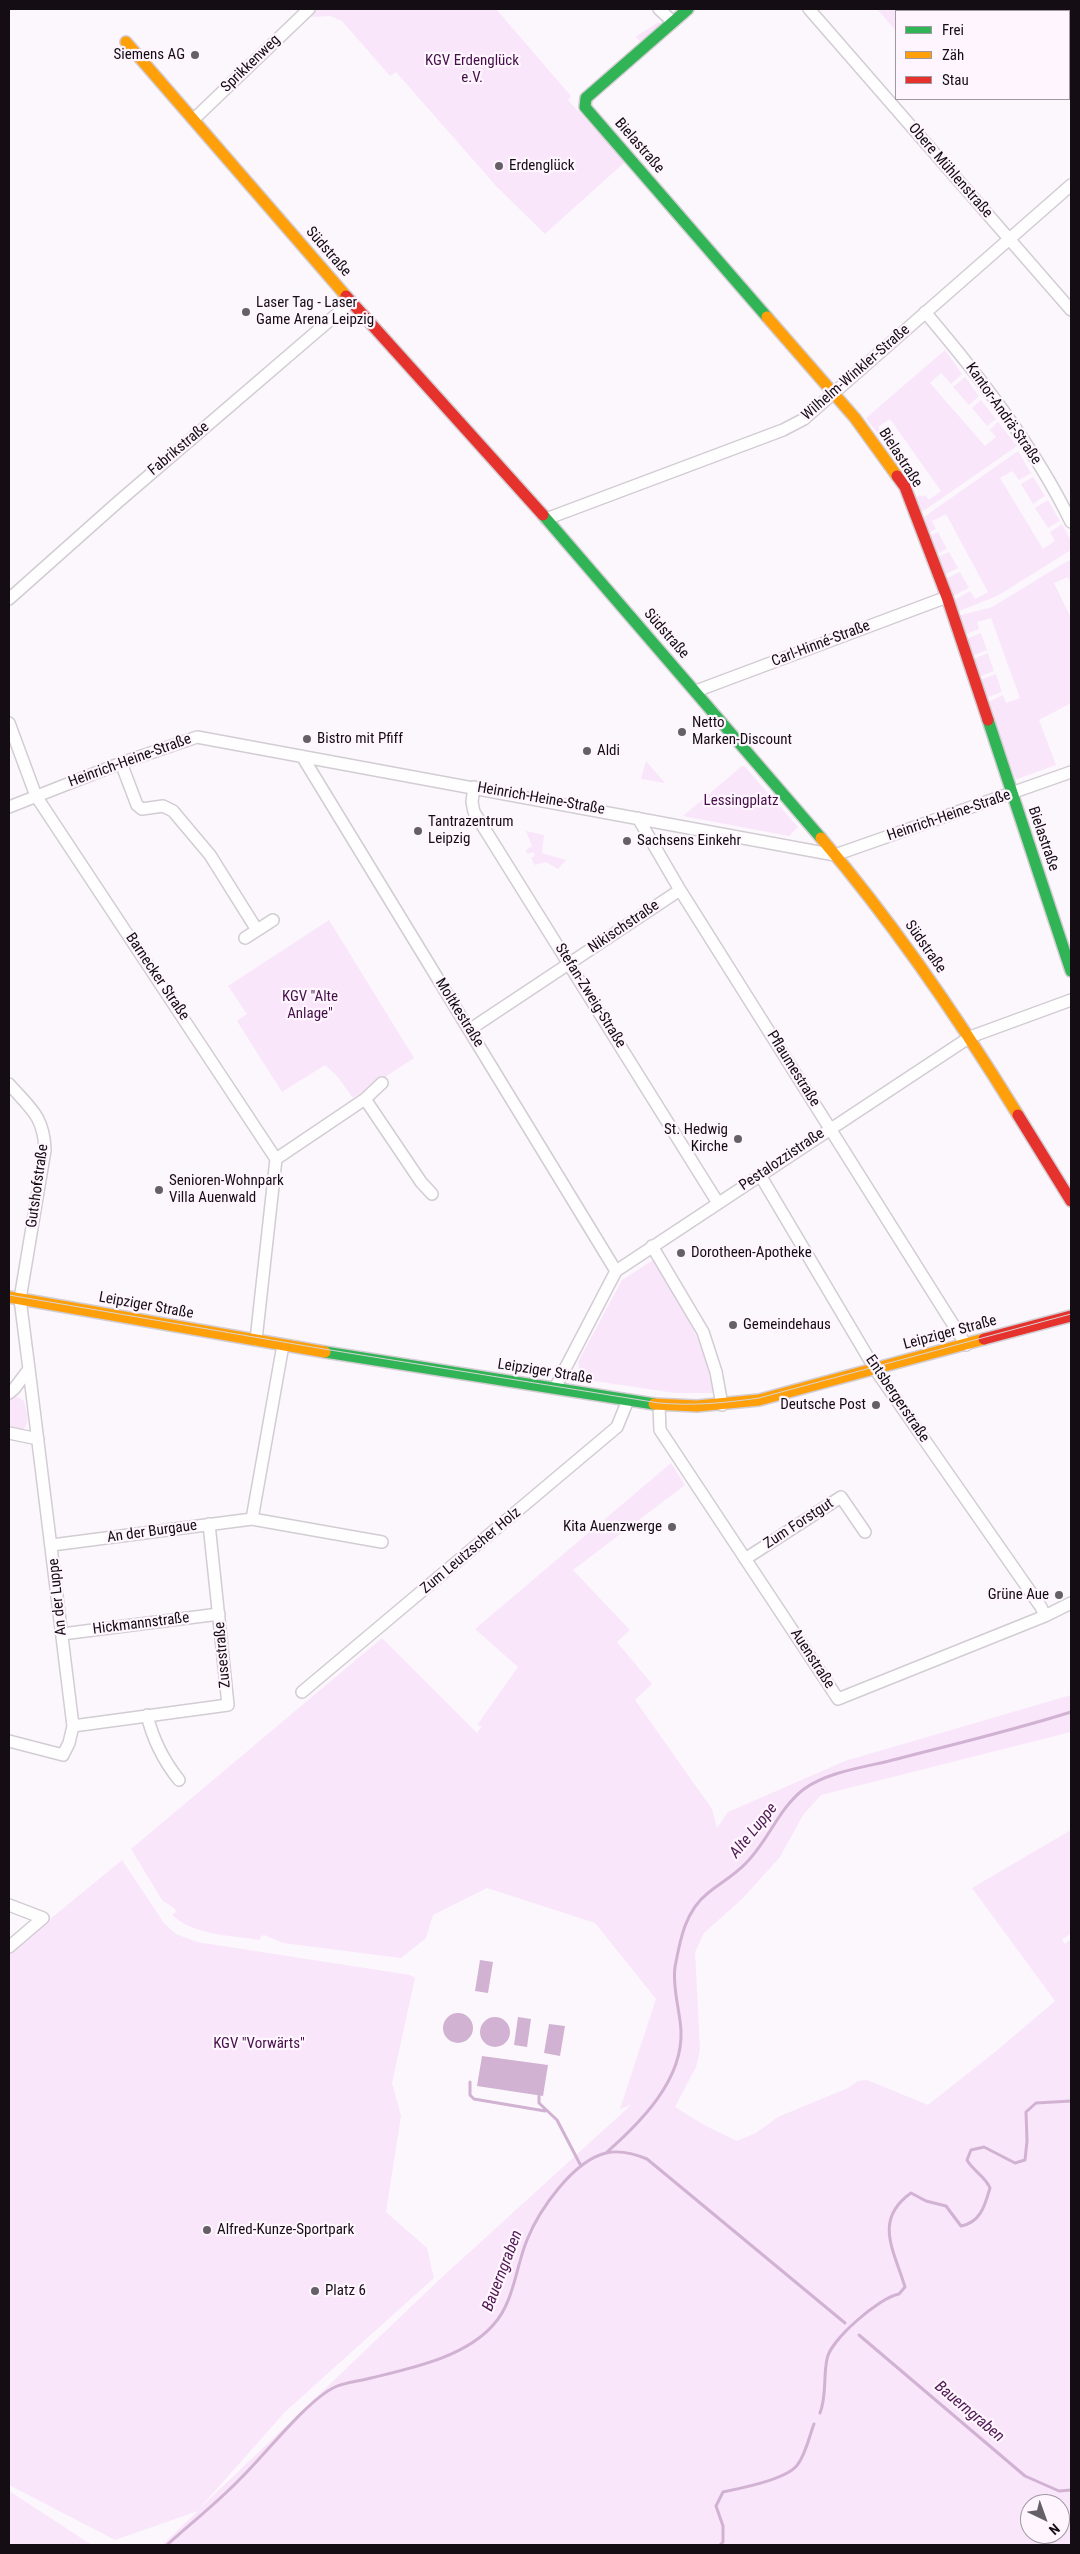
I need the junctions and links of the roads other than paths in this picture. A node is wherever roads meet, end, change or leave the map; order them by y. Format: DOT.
graph roads {
  1 [pos="309,9"];
  2 [pos="659,9"];
  3 [pos="688,9"];
  4 [pos="809,9"];
  5 [pos="673,22"];
  6 [pos="126,42"];
  7 [pos="194,119"];
  8 [pos="1071,185"];
  9 [pos="1010,239"];
  10 [pos="351,302"];
  11 [pos="1071,310"];
  12 [pos="925,312"];
  13 [pos="833,394"];
  14 [pos="1070,516"];
  15 [pos="546,518"];
  16 [pos="947,598"];
  17 [pos="9,599"];
  18 [pos="696,691"];
  19 [pos="9,723"];
  20 [pos="302,756"];
  21 [pos="121,763"];
  22 [pos="1071,772"];
  23 [pos="474,787"];
  24 [pos="1012,795"];
  25 [pos="36,796"];
  26 [pos="9,807"];
  27 [pos="638,818"];
  28 [pos="835,855"];
  29 [pos="680,890"];
  30 [pos="273,920"];
  31 [pos="257,930"];
  32 [pos="245,938"];
  33 [pos="569,964"];
  34 [pos="1071,971"];
  35 [pos="1071,1000"];
  36 [pos="469,1030"];
  37 [pos="970,1037"];
  38 [pos="382,1083"];
  39 [pos="9,1084"];
  40 [pos="365,1099"];
  41 [pos="830,1129"];
  42 [pos="276,1159"];
  43 [pos="760,1175"];
  44 [pos="432,1194"];
  45 [pos="1071,1201"];
  46 [pos="718,1203"];
  47 [pos="652,1246"];
  48 [pos="616,1271"];
  49 [pos="15,1298"];
  50 [pos="1071,1316"];
  51 [pos="256,1340"];
  52 [pos="283,1344"];
  53 [pos="966,1345"];
  54 [pos="30,1369"];
  55 [pos="876,1369"];
  56 [pos="555,1388"];
  57 [pos="9,1392"];
  58 [pos="628,1400"];
  59 [pos="659,1405"];
  60 [pos="722,1405"];
  61 [pos="9,1433"];
  62 [pos="38,1439"];
  63 [pos="252,1519"];
  64 [pos="210,1524"];
  65 [pos="865,1532"];
  66 [pos="382,1542"];
  67 [pos="52,1545"];
  68 [pos="745,1559"];
  69 [pos="1070,1605"];
  70 [pos="219,1614"];
  71 [pos="1045,1616"];
  72 [pos="62,1634"];
  73 [pos="302,1692"];
  74 [pos="147,1715"];
  75 [pos="73,1726"];
  76 [pos="9,1741"];
  77 [pos="179,1780"];
  78 [pos="9,1905"];
  79 [pos="9,1947"];
  1 -- 7 [label="street, Sprikkenweg"];
  2 -- 5 [label="street"];
  3 -- 5 [label="street"];
  4 -- 9 [label="street, Obere Mühlenstraße"];
  5 -- 13 [label="street, Bielastraße"];
  6 -- 7 [label="street, Südstraße"];
  7 -- 10 [label="street, Südstraße"];
  8 -- 9 [label="street, Wilhelm-Winkler-Straße"];
  9 -- 11 [label="street, Obere Mühlenstraße"];
  9 -- 12 [label="street, Wilhelm-Winkler-Straße"];
  10 -- 15 [label="street, Südstraße"];
  10 -- 17 [label="street, Fabrikstraße"];
  12 -- 13 [label="street, Wilhelm-Winkler-Straße"];
  12 -- 14 [label="street, Kantor-Andrä-Straße"];
  13 -- 15 [label="street, Wilhelm-Winkler-Straße"];
  13 -- 16 [label="street, Bielastraße"];
  15 -- 18 [label="street, Südstraße"];
  16 -- 18 [label="street, Carl-Hinné-Straße"];
  16 -- 24 [label="street, Bielastraße"];
  18 -- 28 [label="street, Südstraße"];
  19 -- 25 [label="street"];
  20 -- 21 [label="street, Heinrich-Heine-Straße"];
  20 -- 23 [label="street, Heinrich-Heine-Straße"];
  20 -- 36 [label="street, Moltkestraße"];
  21 -- 25 [label="street, Heinrich-Heine-Straße"];
  21 -- 31 [label="street"];
  22 -- 24 [label="street, Heinrich-Heine-Straße"];
  23 -- 27 [label="street, Heinrich-Heine-Straße"];
  23 -- 33 [label="street, Stefan-Zweig-Straße"];
  24 -- 28 [label="street, Heinrich-Heine-Straße"];
  24 -- 34 [label="street, Bielastraße"];
  25 -- 26 [label="street, Heinrich-Heine-Straße"];
  25 -- 42 [label="street, Barnecker Straße"];
  27 -- 28 [label="street, Heinrich-Heine-Straße"];
  27 -- 29 [label="street, Pflaumestraße"];
  28 -- 37 [label="street, Südstraße"];
  29 -- 33 [label="street, Nikischstraße"];
  29 -- 41 [label="street, Pflaumestraße"];
  30 -- 31 [label="street"];
  31 -- 32 [label="street"];
  33 -- 36 [label="street, Nikischstraße"];
  33 -- 46 [label="street, Stefan-Zweig-Straße"];
  35 -- 37 [label="street, Pestalozzistraße"];
  36 -- 48 [label="street, Moltkestraße"];
  37 -- 41 [label="street, Pestalozzistraße"];
  37 -- 45 [label="street, Südstraße"];
  38 -- 40 [label="street"];
  39 -- 49 [label="street, Gutshofstraße"];
  40 -- 42 [label="street"];
  40 -- 44 [label="street"];
  41 -- 43 [label="street, Pestalozzistraße"];
  41 -- 53 [label="street, Pflaumestraße"];
  42 -- 51 [label="street"];
  43 -- 46 [label="street, Pestalozzistraße"];
  43 -- 55 [label="street, Entsbergerstraße"];
  46 -- 47 [label="street, Pestalozzistraße"];
  47 -- 48 [label="street, Pestalozzistraße"];
  47 -- 60 [label="street"];
  48 -- 56 [label="street, Pestalozzistraße"];
  49 -- 51 [label="street, Leipziger Straße"];
  49 -- 54 [label="street, Gutshofstraße"];
  50 -- 53 [label="street, Leipziger Straße"];
  51 -- 52 [label="street, Leipziger Straße"];
  52 -- 56 [label="street, Leipziger Straße"];
  52 -- 63 [label="street"];
  53 -- 55 [label="street, Leipziger Straße"];
  54 -- 57 [label="street"];
  54 -- 62 [label="street, An der Luppe"];
  55 -- 60 [label="street, Leipziger Straße"];
  55 -- 71 [label="street, Entsbergerstraße"];
  56 -- 58 [label="street, Leipziger Straße"];
  58 -- 59 [label="street, Leipziger Straße"];
  58 -- 73 [label="street, Zum Leutzscher Holz"];
  59 -- 60 [label="street, Leipziger Straße"];
  59 -- 68 [label="street, Auenstraße"];
  61 -- 62 [label="street"];
  62 -- 67 [label="street, An der Luppe"];
  63 -- 64 [label="street, An der Burgaue"];
  63 -- 66 [label="street, An der Burgaue"];
  64 -- 67 [label="street, An der Burgaue"];
  64 -- 70 [label="street, Zusestraße"];
  65 -- 68 [label="street, Zum Forstgut"];
  67 -- 72 [label="street, An der Luppe"];
  68 -- 71 [label="street, Auenstraße"];
  69 -- 71 [label="street, Auenstraße"];
  70 -- 72 [label="street, Hickmannstraße"];
  70 -- 74 [label="street, Zusestraße"];
  72 -- 75 [label="street, An der Luppe"];
  74 -- 75 [label="street, Zusestraße"];
  74 -- 77 [label="street"];
  75 -- 76 [label="street, An der Luppe"];
  78 -- 79 [label="street"];
}
